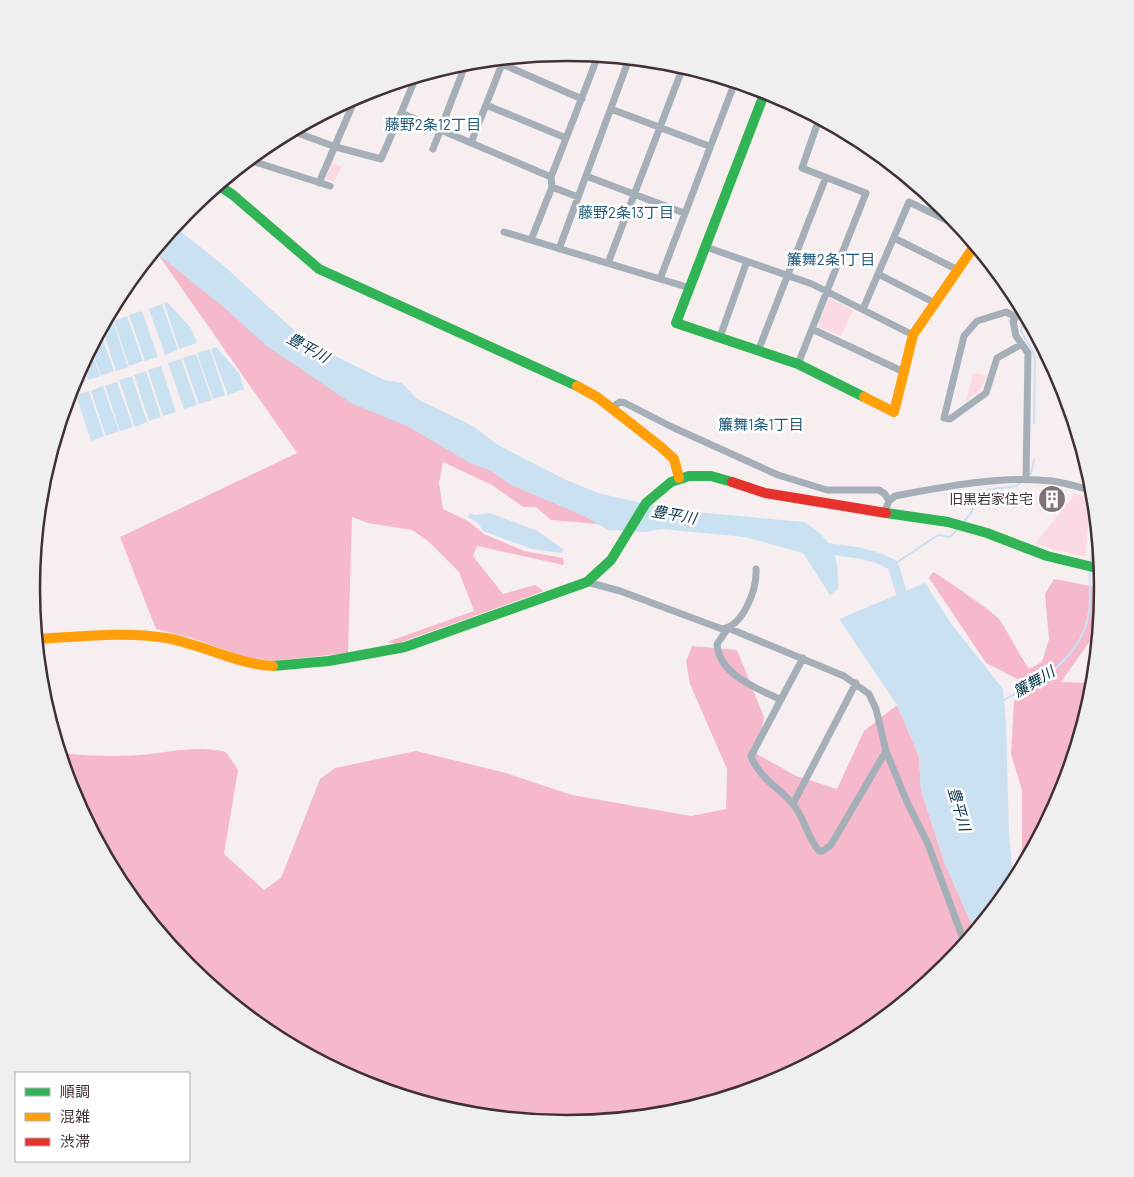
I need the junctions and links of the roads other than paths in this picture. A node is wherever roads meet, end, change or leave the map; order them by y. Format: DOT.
graph roads {
  1 [pos="595,63"];
  2 [pos="509,65"];
  3 [pos="627,65"];
  4 [pos="502,66"];
  5 [pos="461,73"];
  6 [pos="680,74"];
  7 [pos="413,84"];
  8 [pos="733,88"];
  9 [pos="582,99"];
  10 [pos="762,99"];
  11 [pos="486,105"];
  12 [pos="352,108"];
  13 [pos="611,109"];
  14 [pos="401,113"];
  15 [pos="817,125"];
  16 [pos="659,128"];
  17 [pos="440,130"];
  18 [pos="303,133"];
  19 [pos="566,138"];
  20 [pos="471,143"];
  21 [pos="709,146"];
  22 [pos="336,147"];
  23 [pos="433,149"];
  24 [pos="257,162"];
  25 [pos="586,176"];
  26 [pos="551,177"];
  27 [pos="826,177"];
  28 [pos="319,183"];
  29 [pos="330,186"];
  30 [pos="552,187"];
  31 [pos="224,189"];
  32 [pos="634,194"];
  33 [pos="578,197"];
  34 [pos="684,213"];
  35 [pos="941,218"];
  36 [pos="504,232"];
  37 [pos="894,238"];
  38 [pos="531,240"];
  39 [pos="706,247"];
  40 [pos="559,248"];
  41 [pos="971,251"];
  42 [pos="747,261"];
  43 [pos="608,263"];
  44 [pos="958,270"];
  45 [pos="878,274"];
  46 [pos="788,275"];
  47 [pos="660,279"];
  48 [pos="690,288"];
  49 [pos="827,292"];
  50 [pos="935,303"];
  51 [pos="863,309"];
  52 [pos="1016,317"];
  53 [pos="812,328"];
  54 [pos="913,335"];
  55 [pos="720,338"];
  56 [pos="1022,344"];
  57 [pos="758,350"];
  58 [pos="798,364"];
  59 [pos="904,372"];
  60 [pos="611,408"];
  61 [pos="675,480"];
  62 [pos="1026,480"];
  63 [pos="1084,489"];
  64 [pos="887,506"];
  65 [pos="1093,567"];
  66 [pos="756,569"];
  67 [pos="587,582"];
  68 [pos="728,628"];
  69 [pos="43,639"];
  70 [pos="803,658"];
  71 [pos="856,683"];
  72 [pos="781,700"];
  73 [pos="886,751"];
  74 [pos="793,804"];
  75 [pos="962,937"];
  1 -- 9 [label="street"];
  2 -- 9 [label="street"];
  3 -- 13 [label="street"];
  4 -- 11 [label="street"];
  5 -- 17 [label="street"];
  6 -- 16 [label="street"];
  7 -- 14 [label="street"];
  8 -- 21 [label="street"];
  9 -- 19 [label="street"];
  10 -- 39 [label="street"];
  11 -- 19 [label="street"];
  11 -- 20 [label="street"];
  12 -- 22 [label="street"];
  13 -- 16 [label="street"];
  13 -- 25 [label="street"];
  14 -- 17 [label="street"];
  14 -- 22 [label="street"];
  15 -- 27 [label="street"];
  16 -- 21 [label="street"];
  16 -- 32 [label="street"];
  17 -- 20 [label="street"];
  17 -- 23 [label="street"];
  18 -- 22 [label="street"];
  19 -- 26 [label="street"];
  20 -- 26 [label="street"];
  21 -- 34 [label="street"];
  22 -- 28 [label="street"];
  24 -- 28 [label="street"];
  25 -- 32 [label="street"];
  25 -- 33 [label="street"];
  26 -- 30 [label="street"];
  27 -- 46 [label="street"];
  27 -- 49 [label="street"];
  28 -- 29 [label="street"];
  30 -- 33 [label="street"];
  30 -- 38 [label="street"];
  31 -- 60 [label="street"];
  32 -- 34 [label="street"];
  32 -- 43 [label="street"];
  33 -- 40 [label="street"];
  34 -- 47 [label="street"];
  35 -- 37 [label="street"];
  36 -- 38 [label="street"];
  37 -- 44 [label="street"];
  37 -- 45 [label="street"];
  38 -- 40 [label="street"];
  39 -- 42 [label="street"];
  39 -- 48 [label="street"];
  40 -- 43 [label="street"];
  41 -- 44 [label="street"];
  42 -- 46 [label="street"];
  42 -- 55 [label="street"];
  43 -- 47 [label="street"];
  44 -- 50 [label="street"];
  45 -- 50 [label="street"];
  45 -- 51 [label="street"];
  46 -- 49 [label="street"];
  46 -- 57 [label="street"];
  47 -- 48 [label="street"];
  48 -- 55 [label="street"];
  49 -- 51 [label="street"];
  49 -- 53 [label="street"];
  50 -- 54 [label="street"];
  51 -- 54 [label="street"];
  52 -- 56 [label="street"];
  52 -- 56 [label="street"];
  53 -- 58 [label="street"];
  53 -- 59 [label="street"];
  54 -- 59 [label="street"];
  55 -- 57 [label="street"];
  56 -- 62 [label="street"];
  57 -- 58 [label="street"];
  58 -- 59 [label="street"];
  60 -- 61 [label="street"];
  60 -- 64 [label="street"];
  61 -- 64 [label="street"];
  61 -- 67 [label="street"];
  62 -- 63 [label="street"];
  62 -- 64 [label="street"];
  64 -- 65 [label="street"];
  66 -- 68 [label="street"];
  67 -- 68 [label="street"];
  67 -- 69 [label="street"];
  68 -- 70 [label="street"];
  68 -- 72 [label="street"];
  70 -- 71 [label="street"];
  70 -- 72 [label="street"];
  71 -- 73 [label="street"];
  71 -- 74 [label="street"];
  72 -- 74 [label="street"];
  73 -- 74 [label="street"];
  73 -- 75 [label="street"];
}
